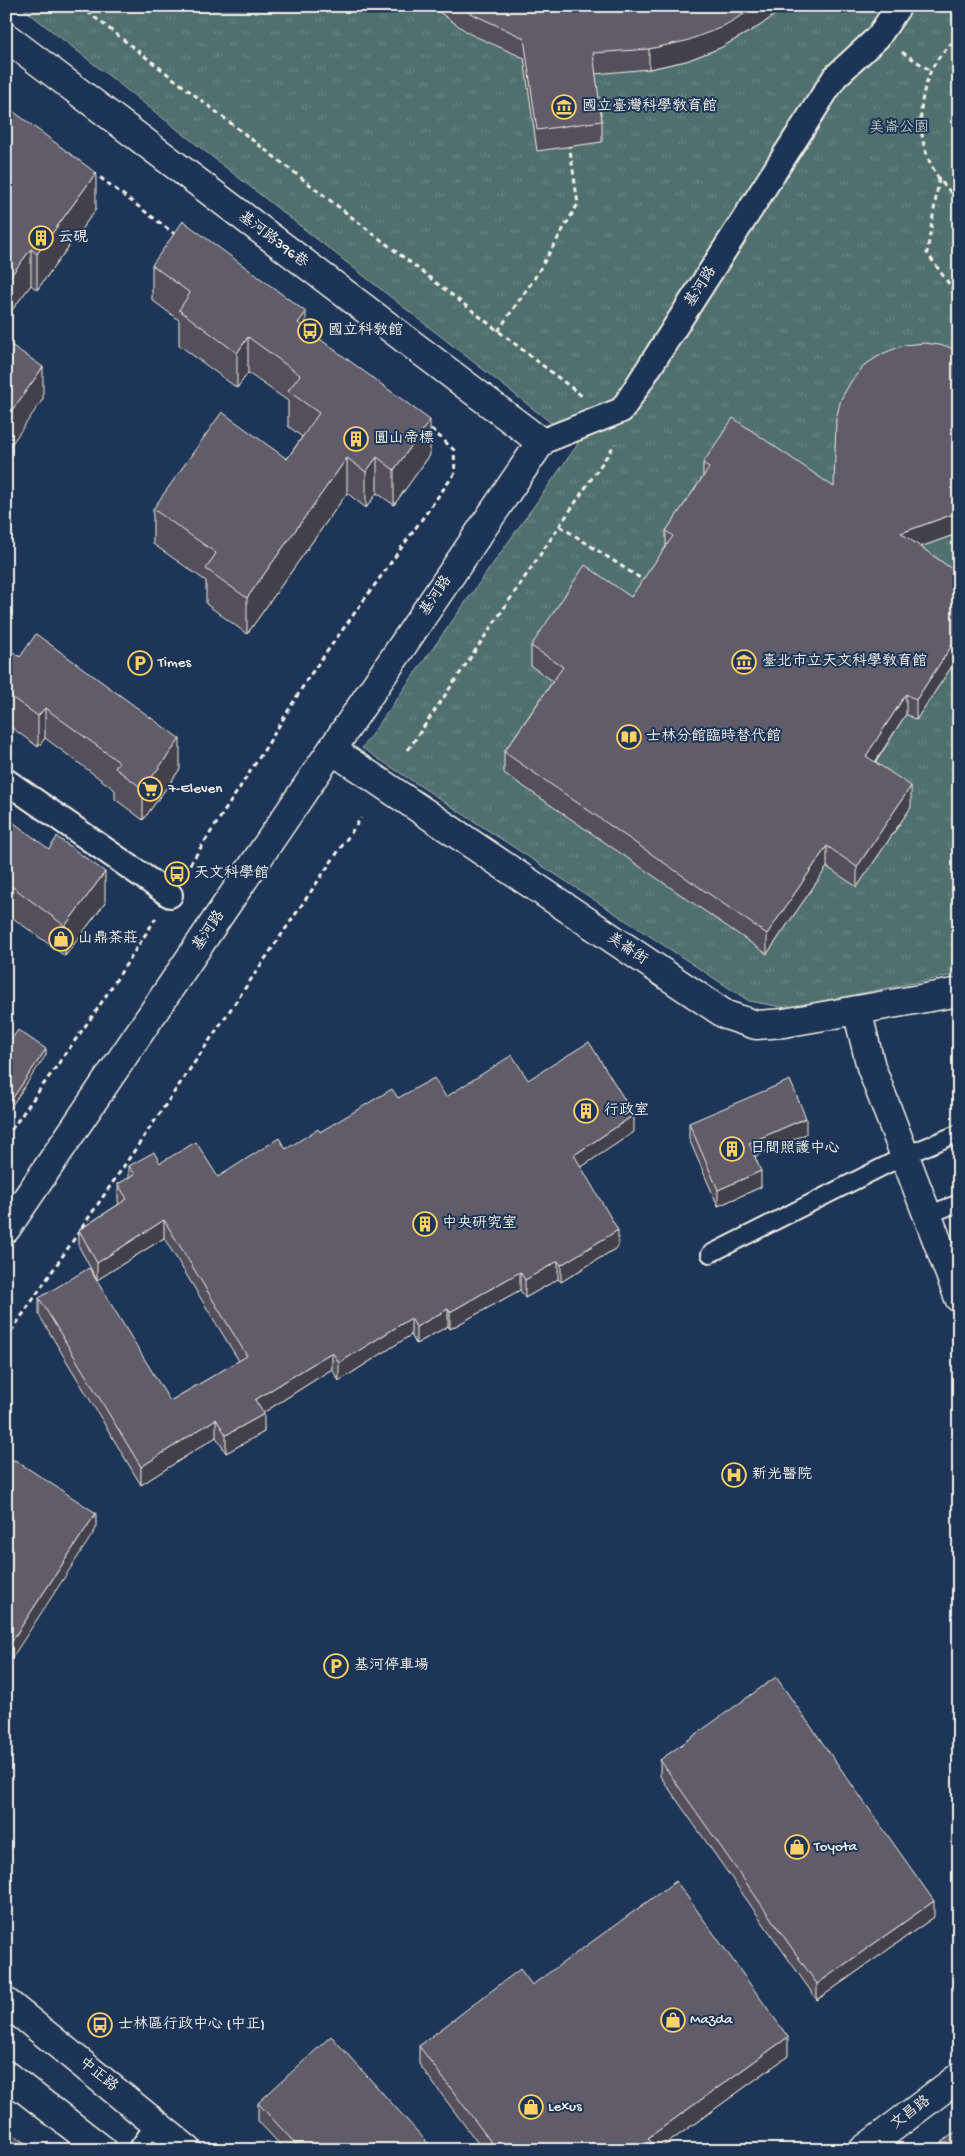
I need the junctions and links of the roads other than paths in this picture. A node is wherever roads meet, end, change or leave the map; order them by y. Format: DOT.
graph roads {
  1 [pos="899,6"];
  2 [pos="6,37"];
  3 [pos="541,442"];
  4 [pos="332,750"];
  5 [pos="6,781"];
  6 [pos="170,895"];
  7 [pos="959,992"];
  8 [pos="857,1010"];
  9 [pos="959,1133"];
  10 [pos="904,1156"];
  11 [pos="959,1203"];
  12 [pos="928,1215"];
  13 [pos="6,1229"];
  14 [pos="710,1254"];
  15 [pos="959,1298"];
  16 [pos="6,2002"];
  17 [pos="6,2075"];
  18 [pos="959,2077"];
  19 [pos="156,2122"];
  20 [pos="103,2150"];
  21 [pos="136,2150"];
  22 [pos="188,2150"];
  23 [pos="862,2150"];
  1 -- 3 [label="street, 基河路"];
  2 -- 3 [label="street, 基河路396巷"];
  3 -- 4 [label="street, 基河路"];
  4 -- 8 [label="street, 美崙街"];
  4 -- 13 [label="street, 基河路"];
  5 -- 6 [label="street"];
  7 -- 8 [label="street, 美崙街"];
  8 -- 10 [label="street"];
  9 -- 10 [label="lane"];
  10 -- 12 [label="street"];
  10 -- 14 [label="lane"];
  11 -- 12 [label="lane"];
  12 -- 15 [label="street"];
  16 -- 19 [label="street, 中正路"];
  17 -- 20 [label="street"];
  18 -- 23 [label="street, 文昌路"];
  19 -- 21 [label="lane"];
  19 -- 22 [label="street, 中正路"];
}
